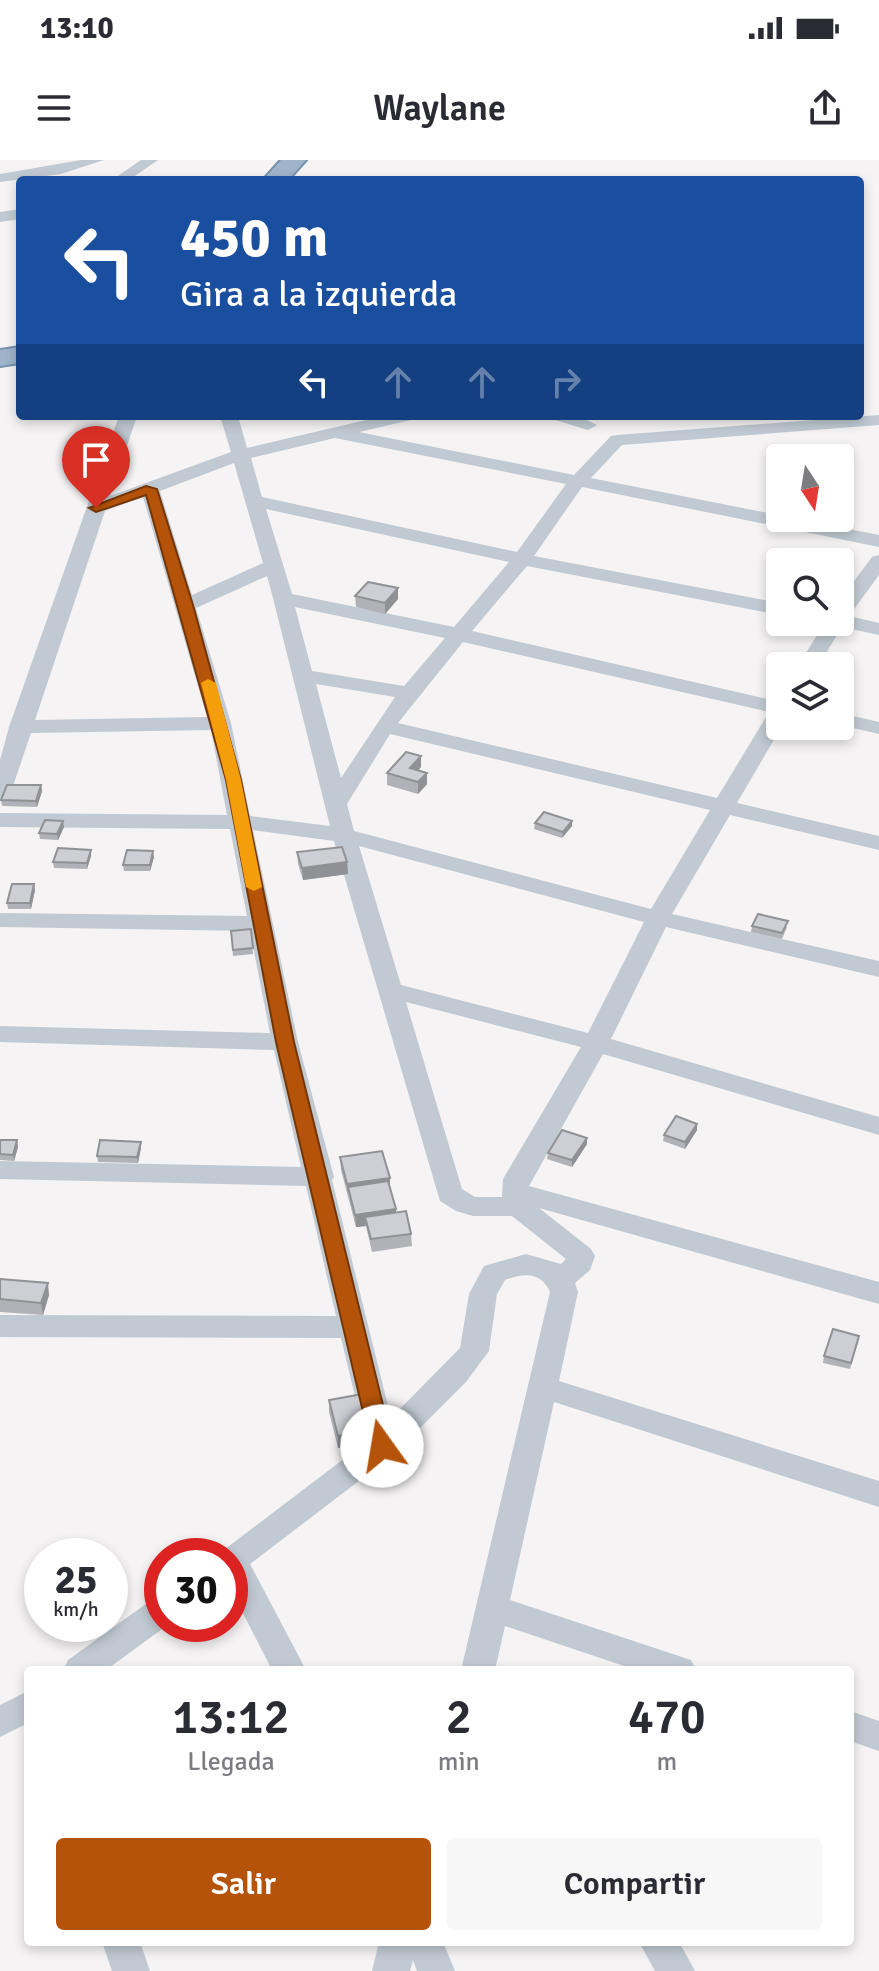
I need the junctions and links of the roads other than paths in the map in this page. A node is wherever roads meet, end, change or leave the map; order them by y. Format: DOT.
graph roads {
  1 [pos="97,160"];
  2 [pos="151,160"];
  3 [pos="294,160"];
  4 [pos="125,176"];
  5 [pos="279,176"];
  6 [pos="0,178"];
  7 [pos="127,420"];
  8 [pos="230,420"];
  9 [pos="387,420"];
  10 [pos="573,420"];
  11 [pos="879,420"];
  12 [pos="588,425"];
  13 [pos="332,432"];
  14 [pos="240,455"];
  15 [pos="577,482"];
  16 [pos="150,489"];
  17 [pos="253,501"];
  18 [pos="96,508"];
  19 [pos="879,541"];
  20 [pos="522,559"];
  21 [pos="879,561"];
  22 [pos="273,566"];
  23 [pos="854,596"];
  24 [pos="283,598"];
  25 [pos="186,605"];
  26 [pos="766,606"];
  27 [pos="854,623"];
  28 [pos="879,629"];
  29 [pos="457,634"];
  30 [pos="304,676"];
  31 [pos="409,693"];
  32 [pos="766,706"];
  33 [pos="854,722"];
  34 [pos="220,723"];
  35 [pos="384,726"];
  36 [pos="20,727"];
  37 [pos="879,728"];
  38 [pos="766,733"];
  39 [pos="0,792"];
  40 [pos="337,802"];
  41 [pos="725,805"];
  42 [pos="0,820"];
  43 [pos="242,822"];
  44 [pos="344,835"];
  45 [pos="879,843"];
  46 [pos="658,918"];
  47 [pos="0,920"];
  48 [pos="261,924"];
  49 [pos="879,969"];
  50 [pos="389,990"];
  51 [pos="0,1034"];
  52 [pos="285,1042"];
  53 [pos="596,1043"];
  54 [pos="879,1126"];
  55 [pos="0,1170"];
  56 [pos="320,1177"];
  57 [pos="516,1199"];
  58 [pos="554,1274"];
  59 [pos="879,1293"];
  60 [pos="0,1326"];
  61 [pos="354,1327"];
  62 [pos="542,1387"];
  63 [pos="382,1446"];
  64 [pos="879,1494"];
  65 [pos="248,1547"];
  66 [pos="248,1592"];
  67 [pos="492,1608"];
  68 [pos="144,1624"];
  69 [pos="484,1665"];
  70 [pos="86,1666"];
  71 [pos="287,1666"];
  72 [pos="667,1666"];
  73 [pos="24,1708"];
  74 [pos="0,1722"];
  75 [pos="854,1727"];
  76 [pos="879,1736"];
  77 [pos="122,1946"];
  78 [pos="397,1946"];
  79 [pos="426,1946"];
  80 [pos="660,1946"];
  81 [pos="131,1971"];
  82 [pos="391,1971"];
  83 [pos="436,1971"];
  84 [pos="676,1971"];
  1 -- 6 [label="street"];
  2 -- 4 [label="street"];
  3 -- 5 [label="highway"];
  7 -- 18 [label="street"];
  8 -- 14 [label="street"];
  9 -- 13 [label="street"];
  10 -- 12 [label="street"];
  11 -- 15 [label="street"];
  13 -- 14 [label="street"];
  13 -- 15 [label="street"];
  14 -- 16 [label="street"];
  14 -- 17 [label="street"];
  15 -- 19 [label="street"];
  15 -- 20 [label="street"];
  16 -- 18 [label="street"];
  16 -- 25 [label="street"];
  17 -- 20 [label="street"];
  17 -- 22 [label="street"];
  18 -- 36 [label="street"];
  20 -- 26 [label="street"];
  20 -- 29 [label="street"];
  21 -- 23 [label="street"];
  22 -- 24 [label="street"];
  22 -- 25 [label="street"];
  24 -- 29 [label="street"];
  24 -- 30 [label="street"];
  25 -- 34 [label="street"];
  27 -- 28 [label="street"];
  29 -- 31 [label="street"];
  29 -- 32 [label="street"];
  30 -- 31 [label="street"];
  30 -- 40 [label="street"];
  31 -- 35 [label="street"];
  33 -- 37 [label="street"];
  34 -- 36 [label="street"];
  34 -- 43 [label="street"];
  35 -- 40 [label="street"];
  35 -- 41 [label="street"];
  36 -- 39 [label="street"];
  38 -- 41 [label="street"];
  40 -- 44 [label="street"];
  41 -- 45 [label="street"];
  41 -- 46 [label="street"];
  42 -- 43 [label="street"];
  43 -- 44 [label="street"];
  43 -- 48 [label="street"];
  44 -- 46 [label="street"];
  44 -- 50 [label="street"];
  46 -- 49 [label="street"];
  46 -- 53 [label="street"];
  47 -- 48 [label="street"];
  48 -- 52 [label="street"];
  50 -- 53 [label="street"];
  50 -- 57 [label="street"];
  51 -- 52 [label="street"];
  52 -- 56 [label="street"];
  53 -- 54 [label="street"];
  53 -- 57 [label="street"];
  55 -- 56 [label="street"];
  56 -- 61 [label="street"];
  57 -- 58 [label="street"];
  57 -- 59 [label="street"];
  58 -- 62 [label="street"];
  58 -- 63 [label="street"];
  60 -- 61 [label="street"];
  61 -- 63 [label="street"];
  62 -- 64 [label="street"];
  62 -- 67 [label="street"];
  63 -- 65 [label="street"];
  66 -- 71 [label="street"];
  67 -- 69 [label="street"];
  67 -- 72 [label="street"];
  68 -- 70 [label="street"];
  73 -- 74 [label="street"];
  75 -- 76 [label="street"];
  77 -- 81 [label="street"];
  78 -- 82 [label="street"];
  79 -- 83 [label="street"];
  80 -- 84 [label="street"];
}
